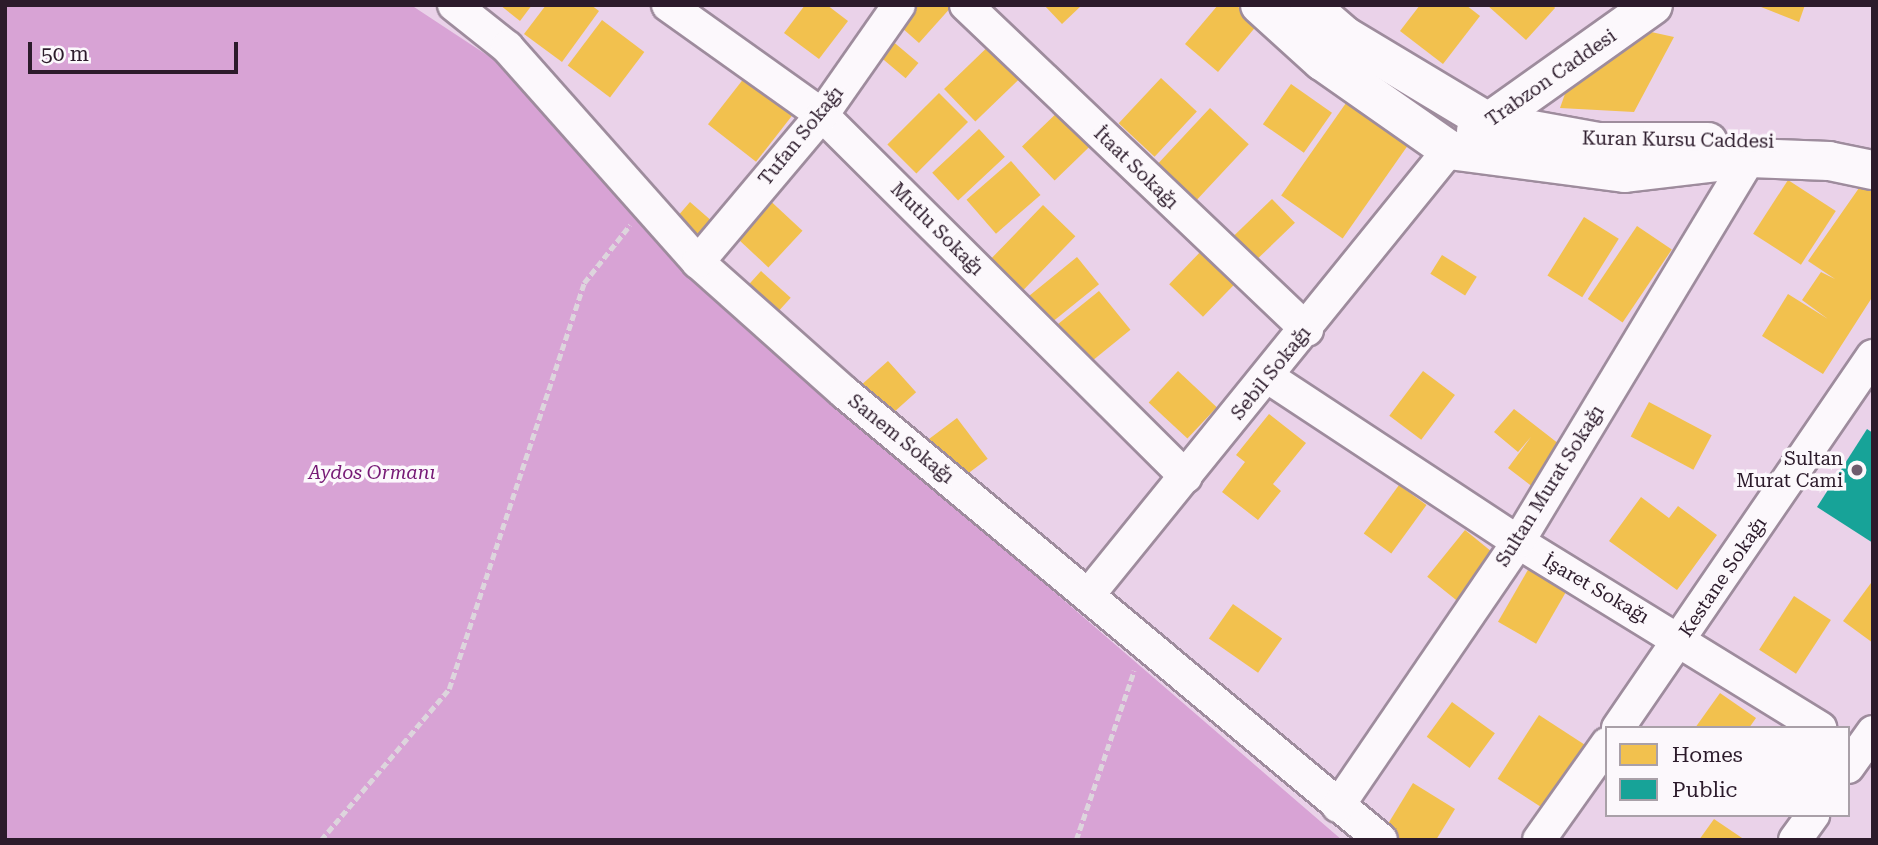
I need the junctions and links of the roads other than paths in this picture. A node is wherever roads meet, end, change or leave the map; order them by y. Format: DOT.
graph roads {
  1 [pos="454,5"];
  2 [pos="668,5"];
  3 [pos="899,5"];
  4 [pos="966,5"];
  5 [pos="1260,5"];
  6 [pos="1309,5"];
  7 [pos="1653,5"];
  8 [pos="822,115"];
  9 [pos="1488,122"];
  10 [pos="1449,150"];
  11 [pos="1873,152"];
  12 [pos="1750,158"];
  13 [pos="1873,170"];
  14 [pos="698,262"];
  15 [pos="1307,330"];
  16 [pos="1873,356"];
  17 [pos="1268,377"];
  18 [pos="1186,477"];
  19 [pos="1518,542"];
  20 [pos="1090,593"];
  21 [pos="1681,639"];
  22 [pos="1619,726"];
  23 [pos="1817,726"];
  24 [pos="1605,747"];
  25 [pos="1338,806"];
  26 [pos="1812,817"];
  27 [pos="1381,840"];
  28 [pos="1539,840"];
  29 [pos="1795,840"];
  1 -- 14 [label="street, Sanem Sokağı"];
  2 -- 8 [label="street, Mutlu Sokağı"];
  3 -- 8 [label="street, Tufan Sokağı"];
  4 -- 15 [label="street, İtaat Sokağı"];
  5 -- 10 [label="main road, Kuran Kursu Caddesi"];
  6 -- 9 [label="main road, Kuran Kursu Caddesi"];
  7 -- 9 [label="main road, Trabzon Caddesi"];
  8 -- 14 [label="street, Tufan Sokağı"];
  8 -- 18 [label="street, Mutlu Sokağı"];
  9 -- 10 [label="main road, Trabzon Caddesi"];
  9 -- 11 [label="main road, Kuran Kursu Caddesi"];
  10 -- 12 [label="main road, Kuran Kursu Caddesi"];
  10 -- 15 [label="street, Sebil Sokağı"];
  12 -- 13 [label="main road, Kuran Kursu Caddesi"];
  12 -- 19 [label="street, Sultan Murat Sokağı"];
  14 -- 20 [label="street, Sanem Sokağı"];
  15 -- 17 [label="street, Sebil Sokağı"];
  16 -- 21 [label="street, Kestane Sokağı"];
  17 -- 18 [label="street, Sebil Sokağı"];
  17 -- 19 [label="street, İşaret Sokağı"];
  18 -- 20 [label="street, Sebil Sokağı"];
  19 -- 21 [label="street, İşaret Sokağı"];
  19 -- 25 [label="street, Sultan Murat Sokağı"];
  20 -- 25 [label="street, Sanem Sokağı"];
  21 -- 22 [label="street, Kestane Sokağı"];
  21 -- 23 [label="street, İşaret Sokağı"];
  24 -- 28 [label="street"];
  25 -- 27 [label="street, Sanem Sokağı"];
  26 -- 29 [label="street"];
}
